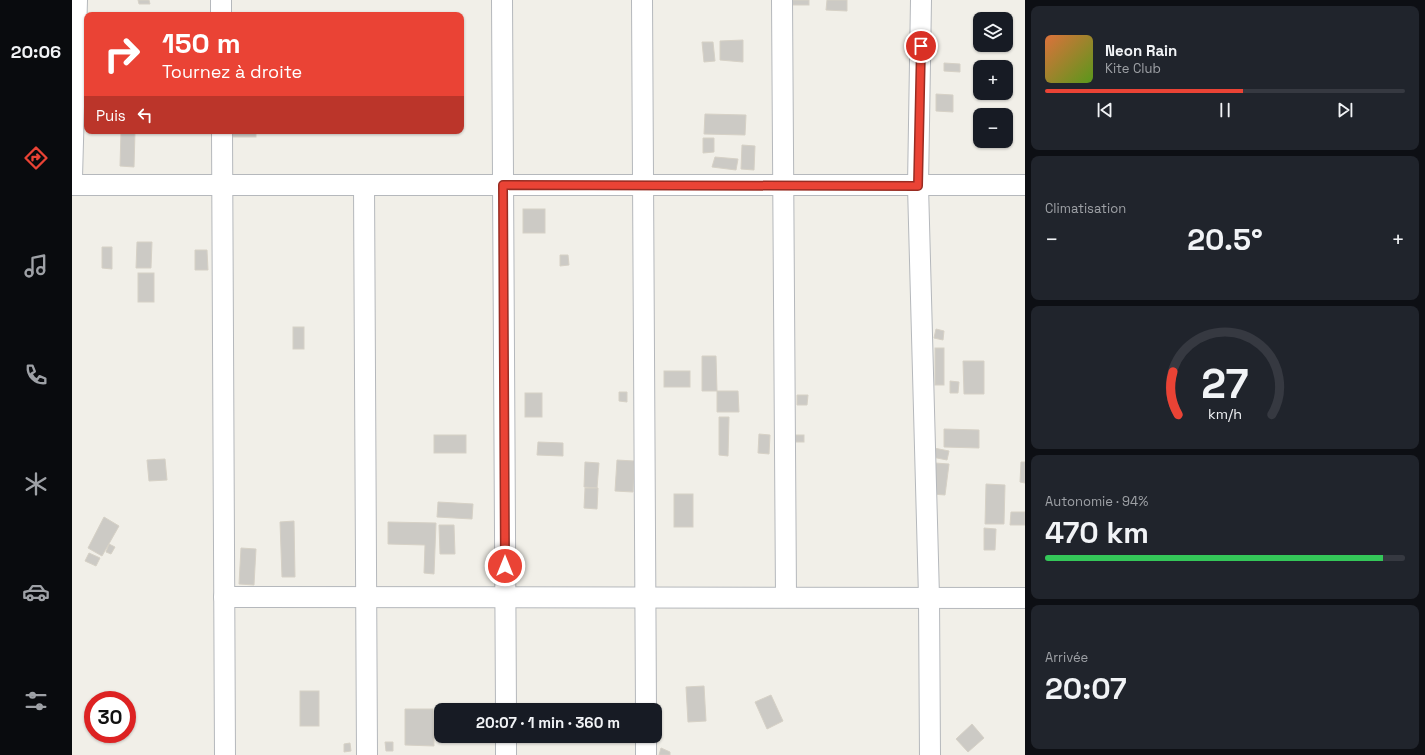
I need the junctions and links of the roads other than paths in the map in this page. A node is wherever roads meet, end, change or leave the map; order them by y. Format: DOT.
graph roads {
  1 [pos="77,0"];
  2 [pos="221,0"];
  3 [pos="502,0"];
  4 [pos="642,0"];
  5 [pos="782,0"];
  6 [pos="921,0"];
  7 [pos="221,12"];
  8 [pos="222,134"];
  9 [pos="72,177"];
  10 [pos="72,185"];
  11 [pos="222,185"];
  12 [pos="364,185"];
  13 [pos="503,185"];
  14 [pos="643,185"];
  15 [pos="783,185"];
  16 [pos="1025,185"];
  17 [pos="918,186"];
  18 [pos="224,597"];
  19 [pos="366,597"];
  20 [pos="505,597"];
  21 [pos="645,597"];
  22 [pos="786,597"];
  23 [pos="929,597"];
  24 [pos="1025,598"];
  25 [pos="506,703"];
  26 [pos="646,703"];
  27 [pos="506,743"];
  28 [pos="646,743"];
  29 [pos="225,755"];
  30 [pos="367,755"];
  31 [pos="506,755"];
  32 [pos="646,755"];
  33 [pos="930,755"];
  1 -- 9 [label="street"];
  2 -- 7 [label="street"];
  3 -- 13 [label="street"];
  4 -- 14 [label="street"];
  5 -- 15 [label="street"];
  6 -- 17 [label="street"];
  8 -- 11 [label="street"];
  10 -- 11 [label="street"];
  11 -- 12 [label="street"];
  11 -- 18 [label="street"];
  12 -- 13 [label="street"];
  12 -- 19 [label="street"];
  13 -- 14 [label="street"];
  13 -- 20 [label="street"];
  14 -- 15 [label="street"];
  14 -- 21 [label="street"];
  15 -- 17 [label="street"];
  15 -- 22 [label="street"];
  16 -- 17 [label="street"];
  17 -- 23 [label="street"];
  18 -- 19 [label="street"];
  18 -- 29 [label="street"];
  19 -- 20 [label="street"];
  19 -- 30 [label="street"];
  20 -- 21 [label="street"];
  20 -- 25 [label="street"];
  21 -- 22 [label="street"];
  21 -- 26 [label="street"];
  22 -- 23 [label="street"];
  23 -- 24 [label="street"];
  23 -- 33 [label="street"];
  27 -- 31 [label="street"];
  28 -- 32 [label="street"];
}
